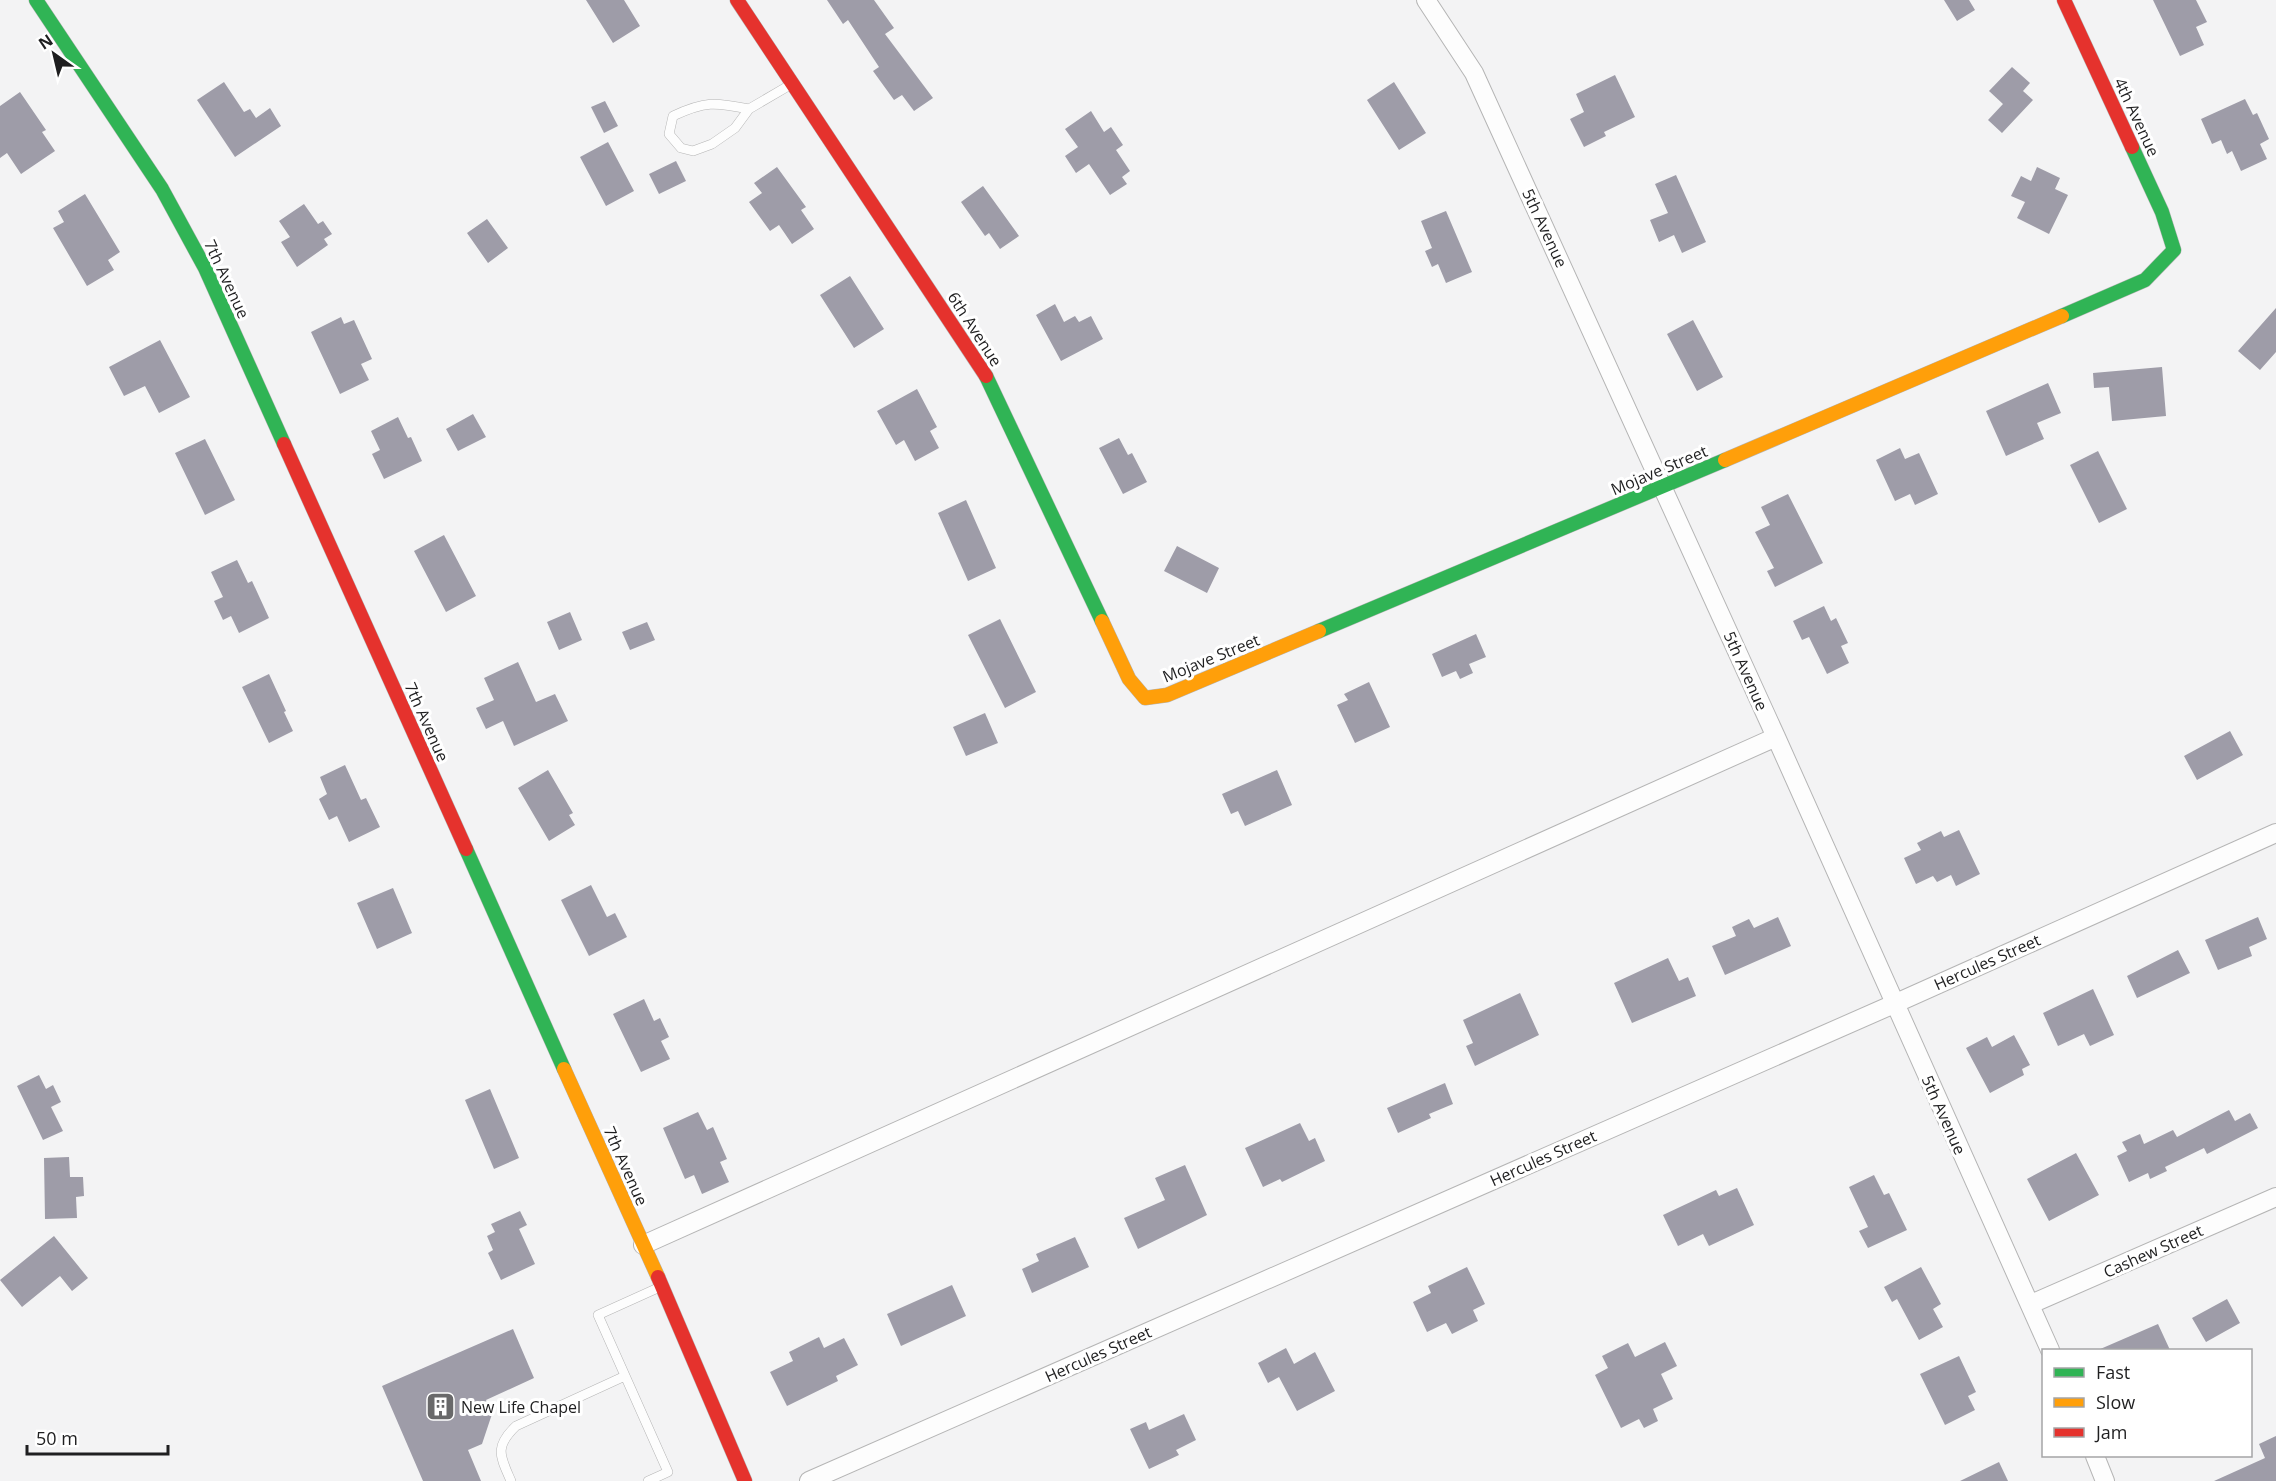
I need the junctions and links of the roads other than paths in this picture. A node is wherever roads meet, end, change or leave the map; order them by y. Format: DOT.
graph roads {
  1 [pos="36,0"];
  2 [pos="737,0"];
  3 [pos="1426,0"];
  4 [pos="2064,0"];
  5 [pos="792,84"];
  6 [pos="749,109"];
  7 [pos="2174,250"];
  8 [pos="1663,487"];
  9 [pos="1145,698"];
  10 [pos="1776,737"];
  11 [pos="2276,833"];
  12 [pos="1894,1004"];
  13 [pos="2276,1197"];
  14 [pos="643,1245"];
  15 [pos="662,1286"];
  16 [pos="2031,1304"];
  17 [pos="2050,1349"];
  18 [pos="625,1376"];
  19 [pos="2096,1457"];
  20 [pos="511,1481"];
  21 [pos="648,1481"];
  22 [pos="745,1481"];
  23 [pos="809,1481"];
  24 [pos="2106,1481"];
  1 -- 14 [label="street, 7th Avenue"];
  2 -- 5 [label="street, 6th Avenue"];
  3 -- 8 [label="street, 5th Avenue"];
  4 -- 7 [label="street, 4th Avenue"];
  5 -- 6 [label="lane"];
  5 -- 9 [label="street, 6th Avenue"];
  6 -- 6 [label="lane"];
  7 -- 8 [label="street, Mojave Street"];
  8 -- 9 [label="street, Mojave Street"];
  8 -- 10 [label="street, 5th Avenue"];
  10 -- 12 [label="street, 5th Avenue"];
  10 -- 14 [label="street"];
  11 -- 12 [label="street, Hercules Street"];
  12 -- 16 [label="street, 5th Avenue"];
  12 -- 23 [label="street, Hercules Street"];
  13 -- 16 [label="street, Cashew Street"];
  14 -- 15 [label="street, 7th Avenue"];
  15 -- 18 [label="lane"];
  15 -- 22 [label="street, 7th Avenue"];
  16 -- 17 [label="street, 5th Avenue"];
  18 -- 20 [label="lane"];
  18 -- 21 [label="lane"];
  19 -- 24 [label="street"];
}
